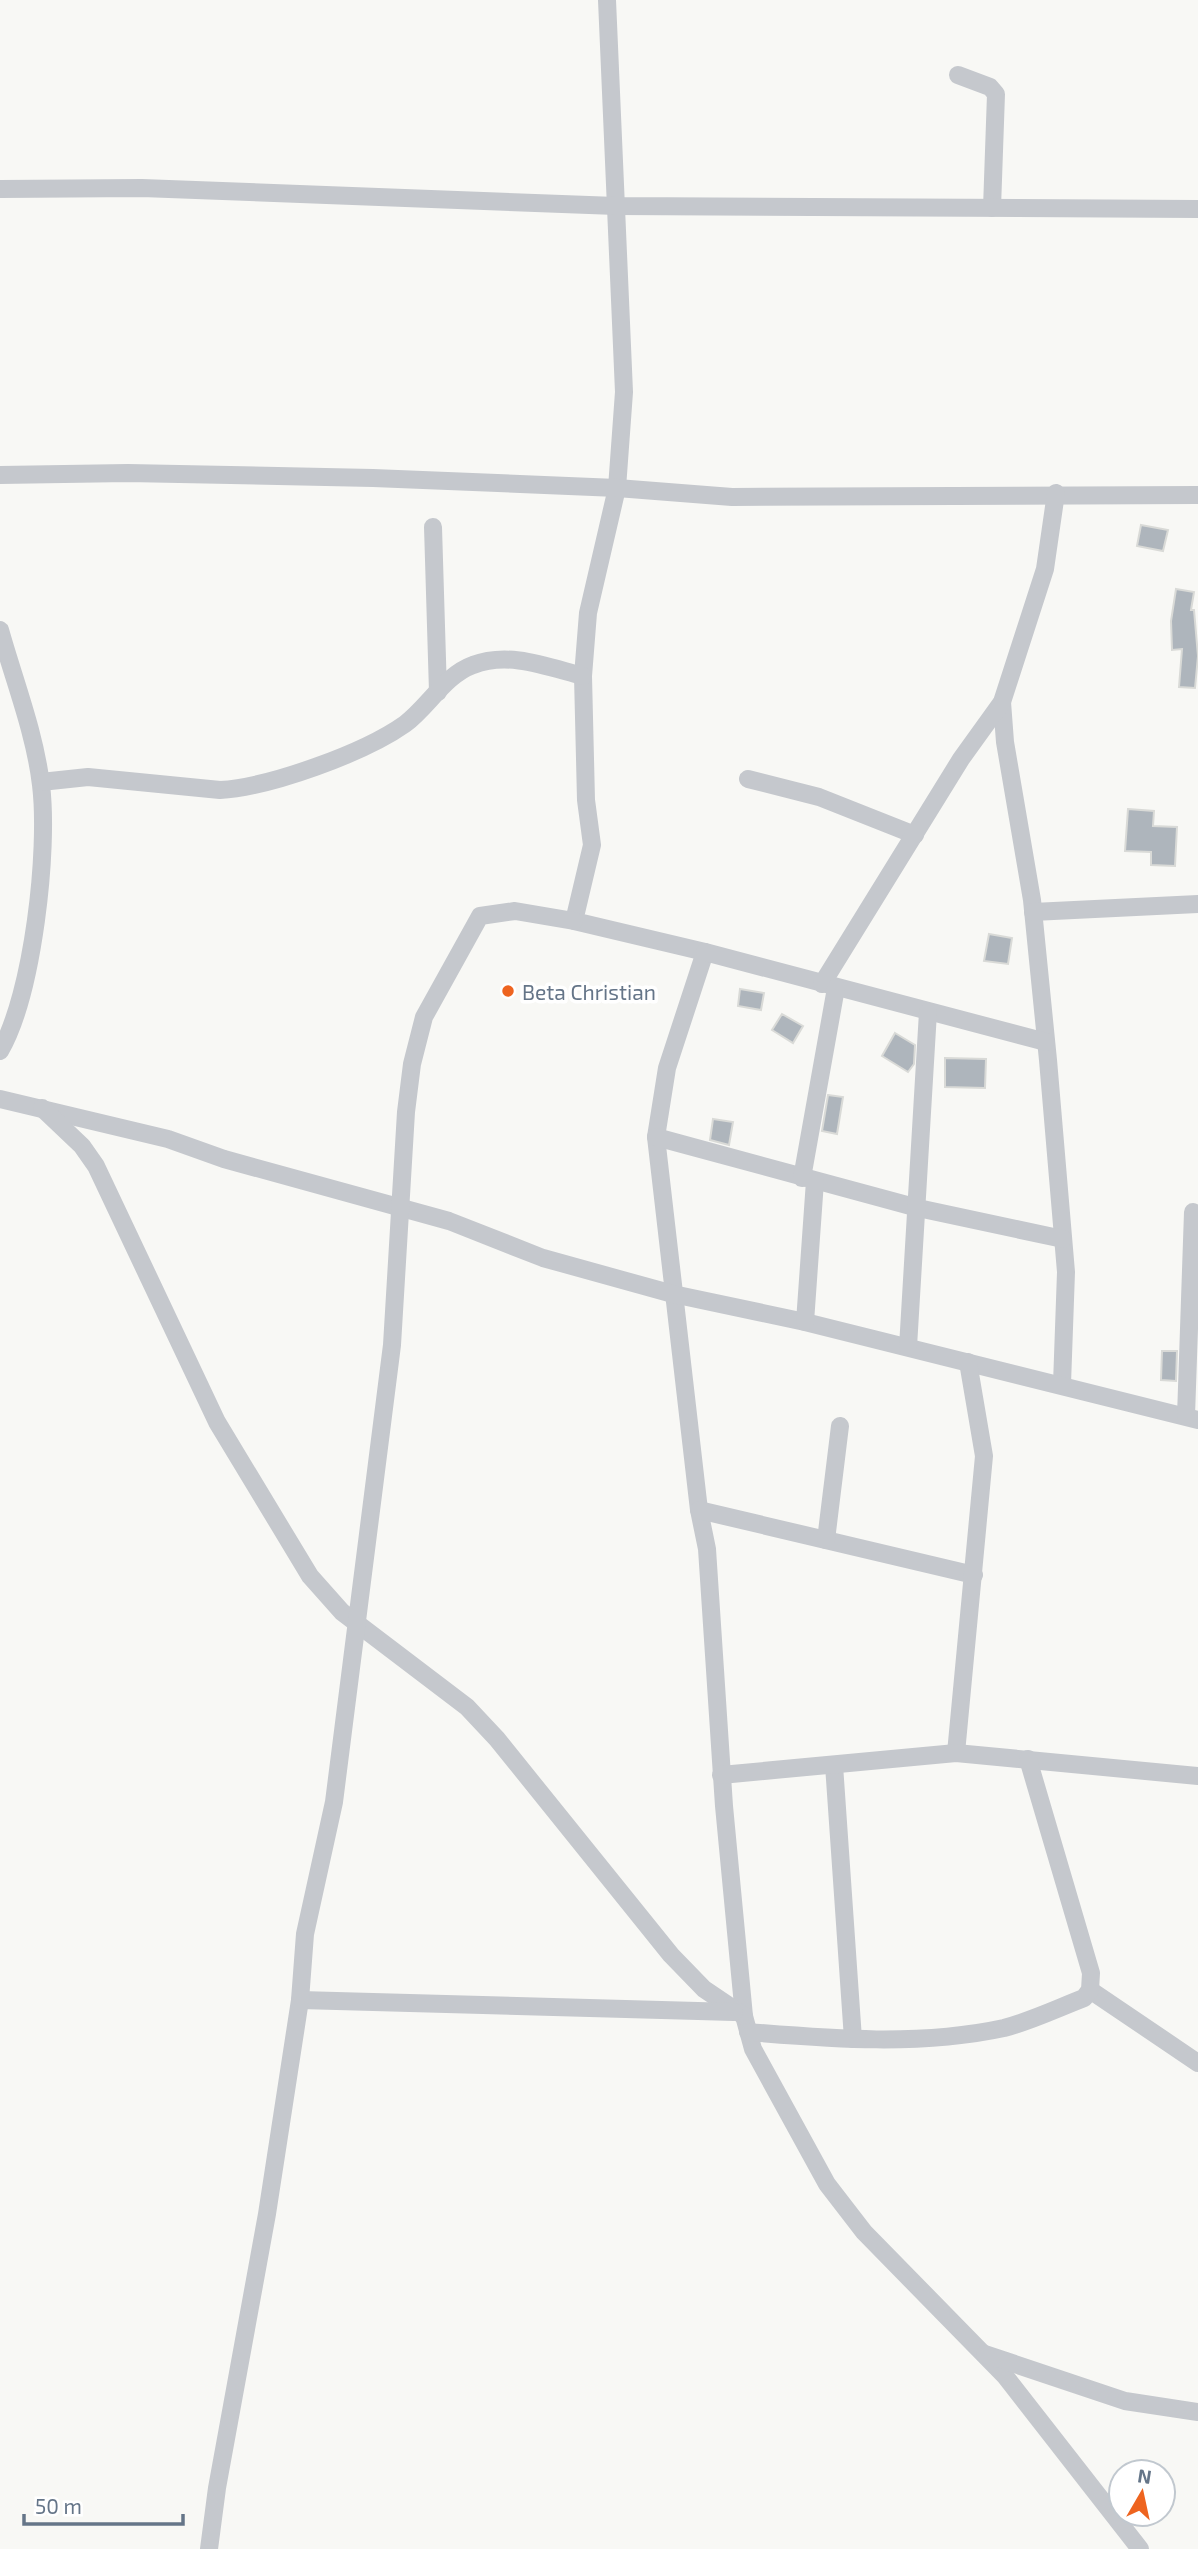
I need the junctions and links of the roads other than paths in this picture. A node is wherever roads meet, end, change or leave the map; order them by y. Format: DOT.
graph roads {
  1 [pos="607,0"];
  2 [pos="958,75"];
  3 [pos="0,189"];
  4 [pos="616,206"];
  5 [pos="992,208"];
  6 [pos="1198,209"];
  7 [pos="0,475"];
  8 [pos="617,488"];
  9 [pos="1056,493"];
  10 [pos="1198,495"];
  11 [pos="433,527"];
  12 [pos="0,630"];
  13 [pos="583,676"];
  14 [pos="438,692"];
  15 [pos="1002,702"];
  16 [pos="748,779"];
  17 [pos="41,782"];
  18 [pos="915,835"];
  19 [pos="1198,904"];
  20 [pos="1033,912"];
  21 [pos="574,921"];
  22 [pos="705,952"];
  23 [pos="829,986"];
  24 [pos="928,1012"];
  25 [pos="1046,1042"];
  26 [pos="0,1051"];
  27 [pos="0,1099"];
  28 [pos="39,1106"];
  29 [pos="656,1137"];
  30 [pos="809,1180"];
  31 [pos="402,1208"];
  32 [pos="918,1208"];
  33 [pos="1193,1212"];
  34 [pos="1063,1239"];
  35 [pos="673,1294"];
  36 [pos="1194,1317"];
  37 [pos="804,1322"];
  38 [pos="908,1347"];
  39 [pos="968,1362"];
  40 [pos="1062,1384"];
  41 [pos="1192,1418"];
  42 [pos="840,1426"];
  43 [pos="699,1510"];
  44 [pos="826,1540"];
  45 [pos="974,1575"];
  46 [pos="358,1624"];
  47 [pos="956,1753"];
  48 [pos="1028,1759"];
  49 [pos="834,1765"];
  50 [pos="722,1775"];
  51 [pos="1198,1776"];
  52 [pos="1090,1990"];
  53 [pos="300,2000"];
  54 [pos="742,2020"];
  55 [pos="853,2039"];
  56 [pos="1198,2063"];
  57 [pos="982,2353"];
  58 [pos="1198,2412"];
  59 [pos="209,2549"];
  60 [pos="1140,2549"];
  1 -- 4 [label="street"];
  2 -- 5 [label="street"];
  3 -- 4 [label="street"];
  4 -- 5 [label="street"];
  4 -- 8 [label="street"];
  5 -- 6 [label="street"];
  7 -- 8 [label="street"];
  8 -- 9 [label="street"];
  8 -- 13 [label="street"];
  9 -- 10 [label="street"];
  9 -- 15 [label="street"];
  11 -- 14 [label="street"];
  12 -- 17 [label="street"];
  13 -- 14 [label="street"];
  13 -- 21 [label="street"];
  14 -- 17 [label="street"];
  15 -- 18 [label="street"];
  15 -- 20 [label="street"];
  16 -- 18 [label="street"];
  17 -- 26 [label="street"];
  18 -- 23 [label="street"];
  19 -- 20 [label="street"];
  20 -- 25 [label="street"];
  21 -- 22 [label="street"];
  21 -- 31 [label="street"];
  22 -- 23 [label="street"];
  22 -- 29 [label="street"];
  23 -- 24 [label="street"];
  23 -- 30 [label="street"];
  24 -- 25 [label="street"];
  24 -- 32 [label="street"];
  25 -- 34 [label="street"];
  27 -- 28 [label="street"];
  28 -- 31 [label="street"];
  28 -- 46 [label="street"];
  29 -- 30 [label="street"];
  29 -- 35 [label="street"];
  30 -- 32 [label="street"];
  30 -- 37 [label="street"];
  31 -- 35 [label="street"];
  31 -- 46 [label="street"];
  32 -- 34 [label="street"];
  32 -- 38 [label="street"];
  33 -- 36 [label="street"];
  34 -- 40 [label="street"];
  35 -- 37 [label="street"];
  35 -- 43 [label="street"];
  36 -- 41 [label="street"];
  37 -- 38 [label="street"];
  38 -- 39 [label="street"];
  39 -- 40 [label="street"];
  39 -- 45 [label="street"];
  40 -- 41 [label="street"];
  42 -- 44 [label="street"];
  43 -- 44 [label="street"];
  43 -- 50 [label="street"];
  44 -- 45 [label="street"];
  45 -- 47 [label="street"];
  46 -- 53 [label="street"];
  46 -- 54 [label="street"];
  47 -- 48 [label="street"];
  47 -- 49 [label="street"];
  48 -- 51 [label="street"];
  48 -- 52 [label="street"];
  49 -- 50 [label="street"];
  49 -- 55 [label="street"];
  50 -- 54 [label="street"];
  52 -- 55 [label="street"];
  52 -- 56 [label="street"];
  53 -- 54 [label="street"];
  53 -- 59 [label="street"];
  54 -- 55 [label="street"];
  54 -- 57 [label="street"];
  57 -- 58 [label="street"];
  57 -- 60 [label="street"];
}
